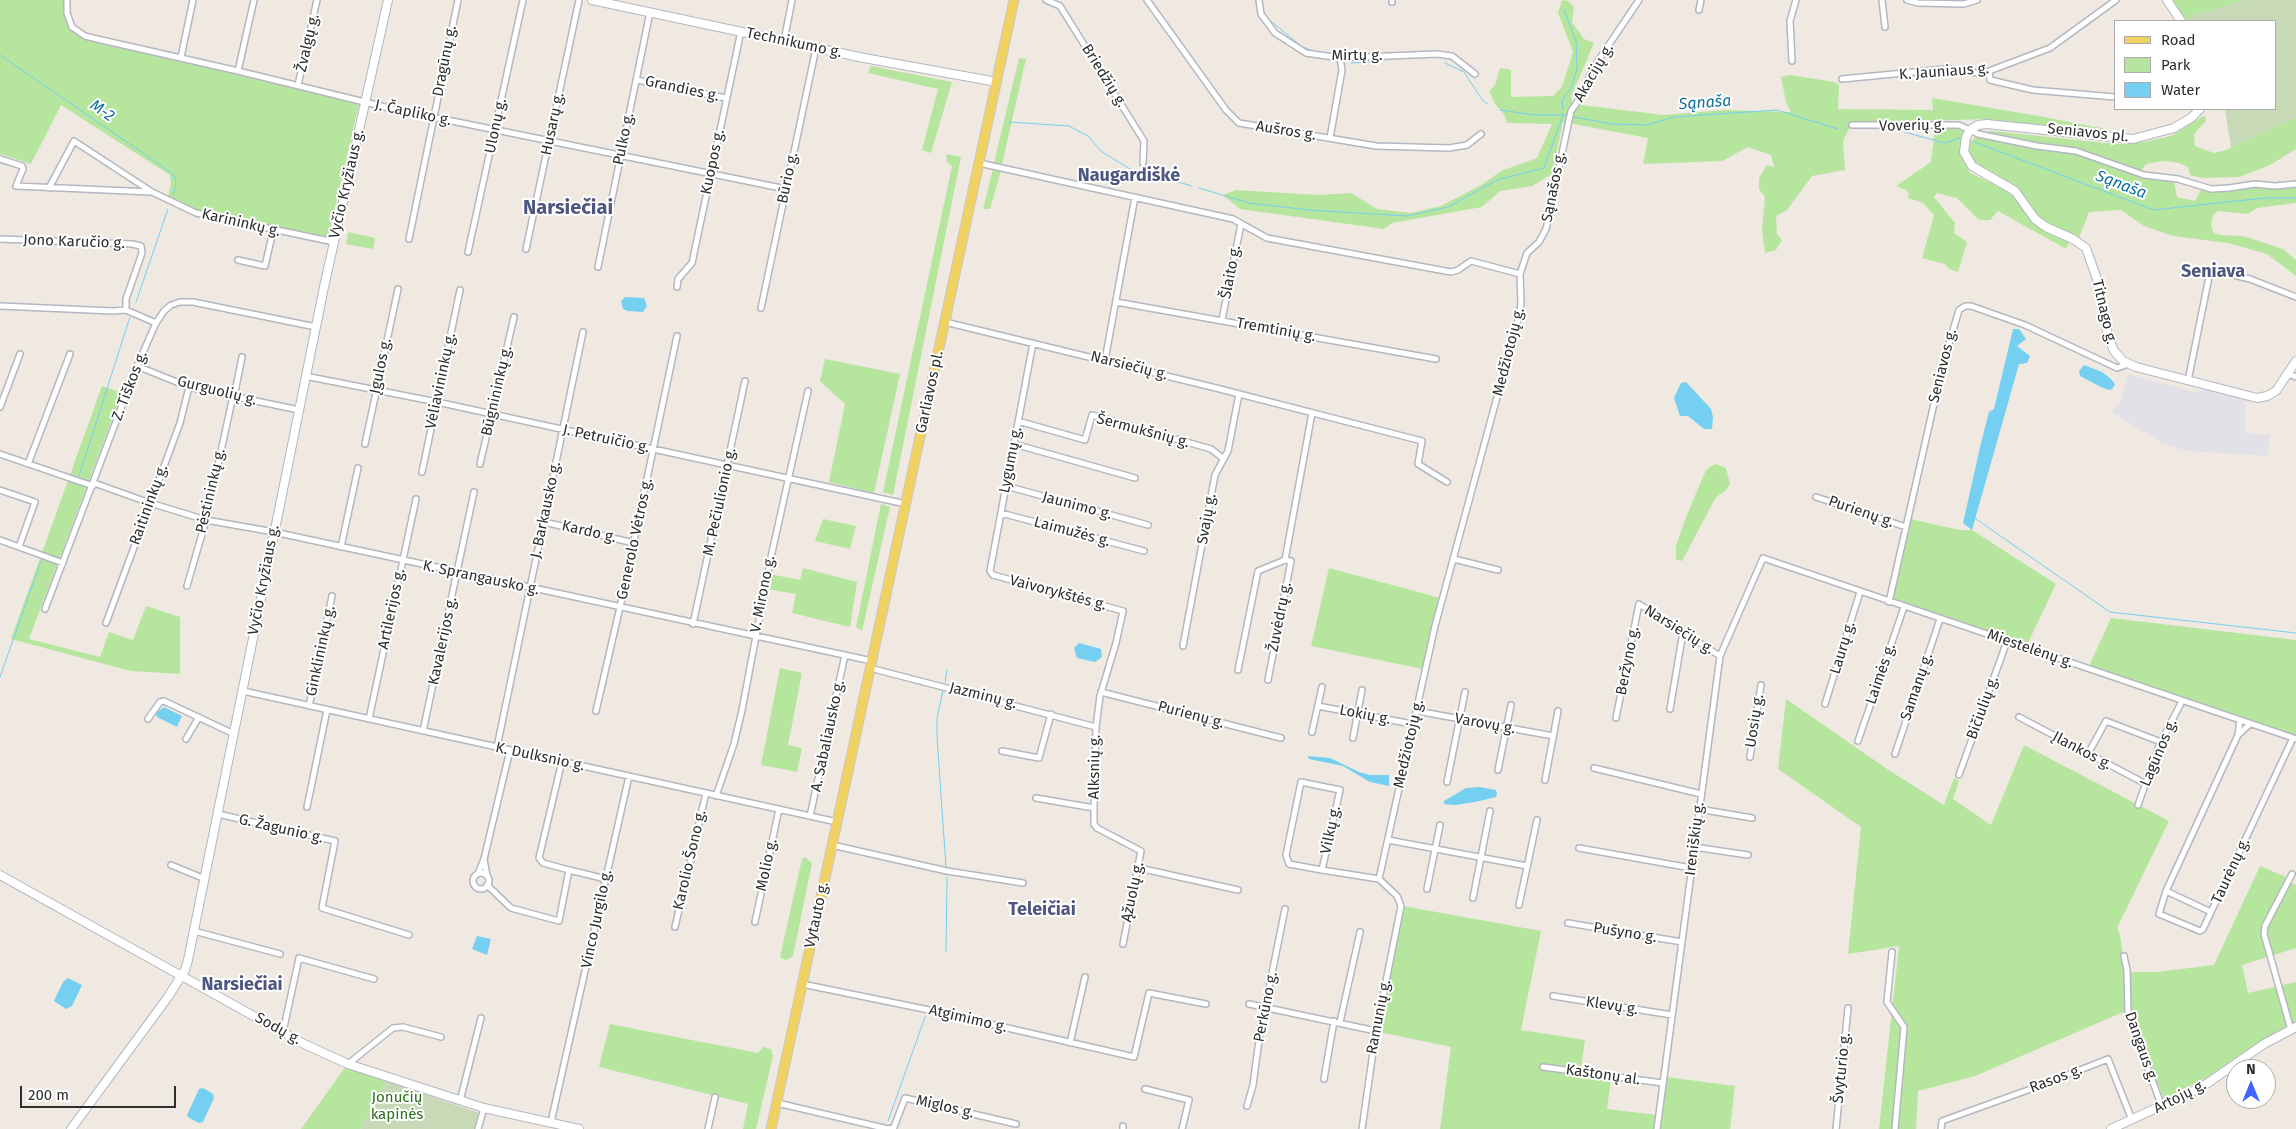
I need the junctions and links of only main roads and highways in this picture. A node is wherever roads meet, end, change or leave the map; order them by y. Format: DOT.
graph roads {
  1 [pos="388,0"];
  2 [pos="592,0"];
  3 [pos="1014,0"];
  4 [pos="2166,0"];
  5 [pos="2180,20"];
  6 [pos="997,82"];
  7 [pos="2199,110"];
  8 [pos="1970,130"];
  9 [pos="2296,361"];
  10 [pos="2292,376"];
  11 [pos="863,701"];
  12 [pos="0,875"];
  13 [pos="182,975"];
  14 [pos="2293,1028"];
  15 [pos="71,1129"];
  16 [pos="579,1129"];
  17 [pos="771,1129"];
  18 [pos="2111,1129"];
  1 -- 13 [label="main road, Vyčio Kryžiaus g."];
  2 -- 6 [label="main road, Technikumo g."];
  3 -- 6 [label="main road, Garliavos pl."];
  4 -- 5 [label="main road"];
  6 -- 11 [label="main road, Garliavos pl."];
  7 -- 8 [label="main road, Seniavos pl."];
  8 -- 10 [label="main road, Titnago g."];
  9 -- 10 [label="main road"];
  11 -- 17 [label="main road, Vytauto g."];
  12 -- 13 [label="main road, Sodų g."];
  13 -- 15 [label="main road, Vyčio Kryžiaus g."];
  13 -- 16 [label="main road, Sodų g."];
  14 -- 18 [label="main road, Artojų g."];
}
